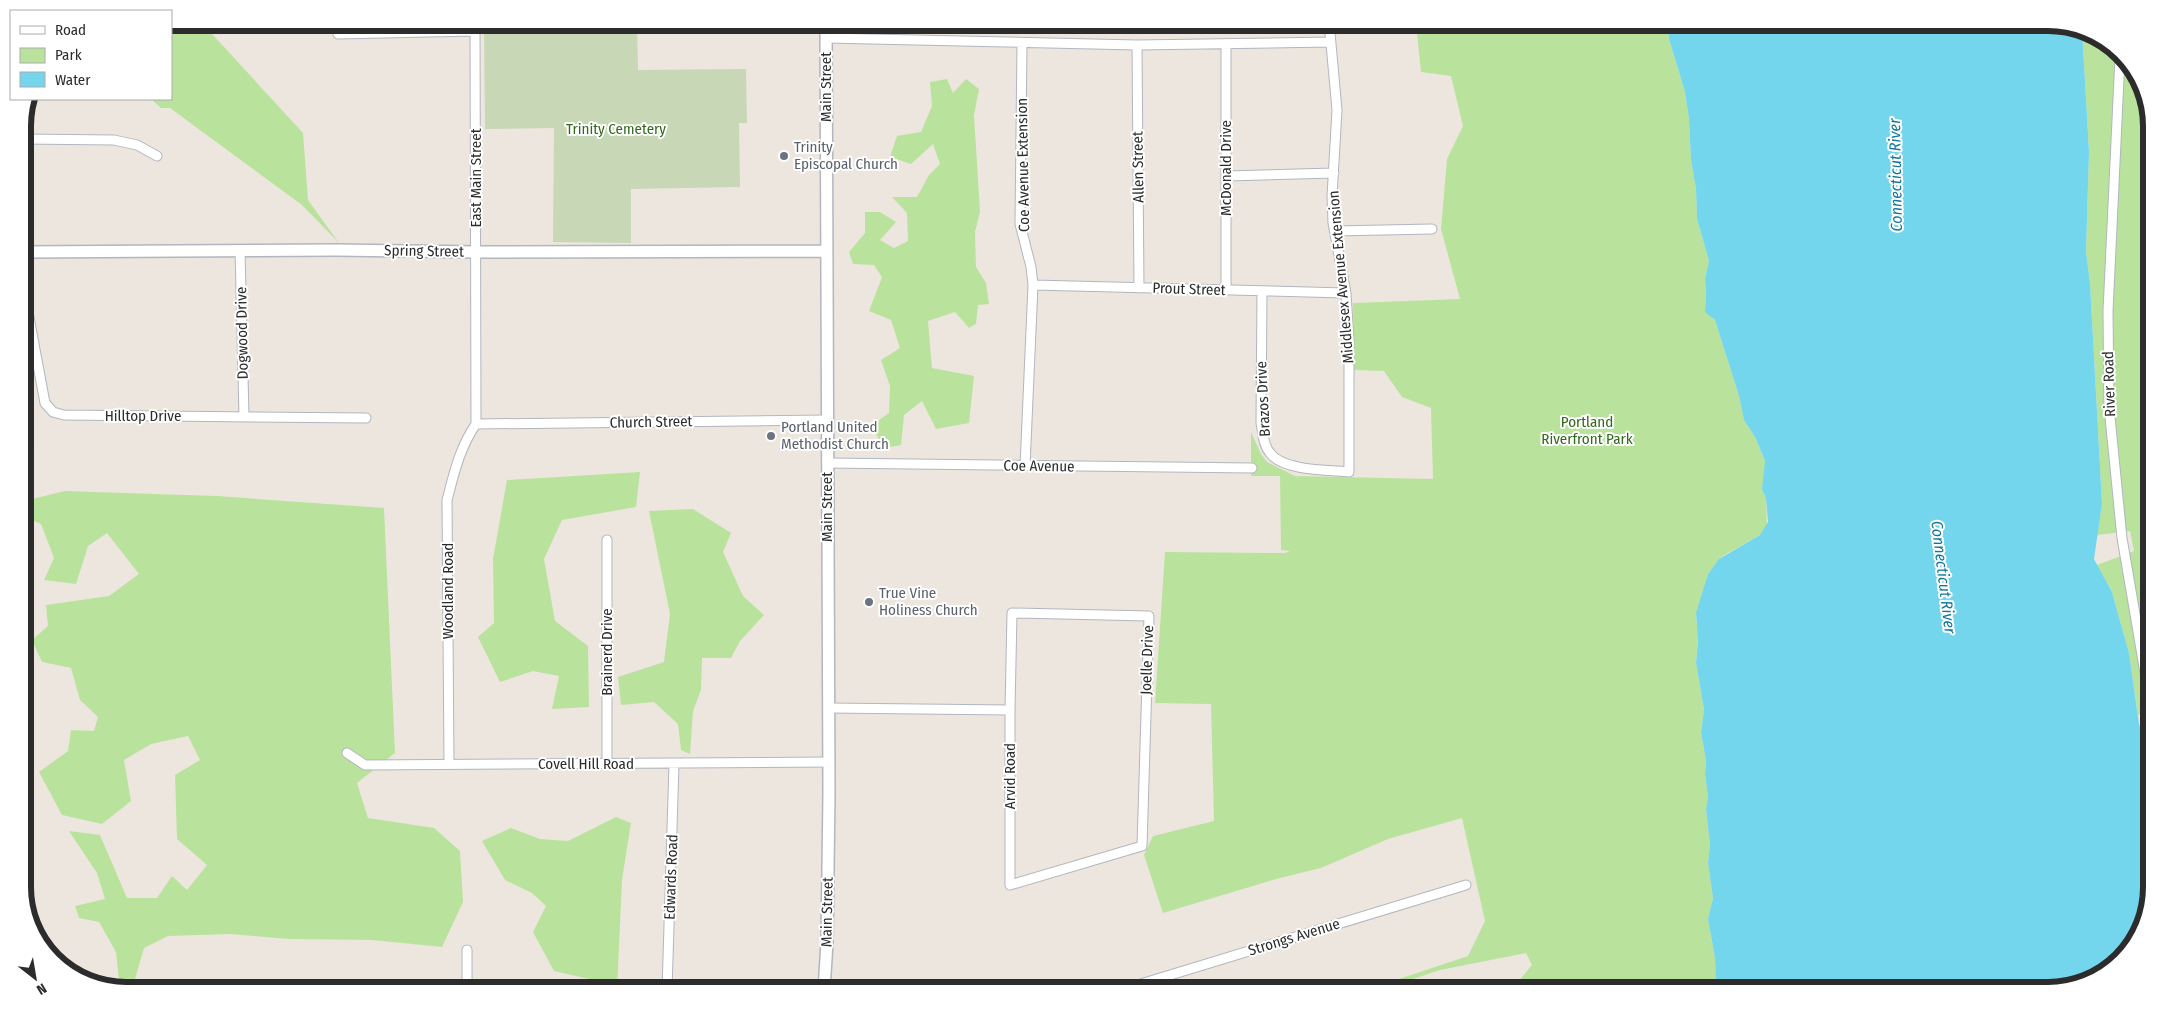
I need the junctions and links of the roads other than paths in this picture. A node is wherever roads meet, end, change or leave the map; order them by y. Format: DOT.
graph roads {
  1 [pos="338,31"];
  2 [pos="397,31"];
  3 [pos="475,31"];
  4 [pos="826,31"];
  5 [pos="1329,31"];
  6 [pos="826,38"];
  7 [pos="1330,42"];
  8 [pos="1022,44"];
  9 [pos="1226,45"];
  10 [pos="1137,46"];
  11 [pos="2120,65"];
  12 [pos="31,139"];
  13 [pos="157,156"];
  14 [pos="1334,172"];
  15 [pos="1226,176"];
  16 [pos="1432,229"];
  17 [pos="1334,231"];
  18 [pos="240,250"];
  19 [pos="826,251"];
  20 [pos="31,252"];
  21 [pos="477,252"];
  22 [pos="1033,285"];
  23 [pos="1139,288"];
  24 [pos="1226,290"];
  25 [pos="1262,291"];
  26 [pos="1346,293"];
  27 [pos="31,328"];
  28 [pos="244,417"];
  29 [pos="366,418"];
  30 [pos="826,420"];
  31 [pos="476,424"];
  32 [pos="827,462"];
  33 [pos="1025,466"];
  34 [pos="1252,468"];
  35 [pos="1349,472"];
  36 [pos="607,540"];
  37 [pos="2143,657"];
  38 [pos="828,708"];
  39 [pos="1010,710"];
  40 [pos="347,753"];
  41 [pos="829,762"];
  42 [pos="449,764"];
  43 [pos="607,764"];
  44 [pos="674,764"];
  45 [pos="1142,846"];
  46 [pos="1466,885"];
  47 [pos="467,950"];
  48 [pos="467,982"];
  49 [pos="667,982"];
  50 [pos="825,982"];
  51 [pos="1147,982"];
  1 -- 2 [label="street"];
  3 -- 21 [label="street, East Main Street"];
  4 -- 6 [label="main road, Main Street"];
  5 -- 7 [label="street, Middlesex Avenue Extension"];
  6 -- 8 [label="street"];
  6 -- 19 [label="main road, Main Street"];
  7 -- 9 [label="street"];
  7 -- 14 [label="street, Middlesex Avenue Extension"];
  8 -- 10 [label="street"];
  8 -- 22 [label="street, Coe Avenue Extension"];
  9 -- 10 [label="street"];
  9 -- 15 [label="street, McDonald Drive"];
  10 -- 23 [label="street, Allen Street"];
  11 -- 37 [label="street, River Road"];
  12 -- 13 [label="street"];
  14 -- 15 [label="street"];
  14 -- 17 [label="street, Middlesex Avenue Extension"];
  15 -- 24 [label="street, McDonald Drive"];
  16 -- 17 [label="street"];
  17 -- 26 [label="street, Middlesex Avenue Extension"];
  18 -- 20 [label="main road, Spring Street"];
  18 -- 21 [label="main road, Spring Street"];
  18 -- 28 [label="street, Dogwood Drive"];
  19 -- 21 [label="main road, Spring Street"];
  19 -- 30 [label="main road, Main Street"];
  21 -- 31 [label="street, East Main Street"];
  22 -- 23 [label="street, Prout Street"];
  22 -- 33 [label="street, Coe Avenue Extension"];
  23 -- 24 [label="street, Prout Street"];
  24 -- 25 [label="street, Prout Street"];
  25 -- 26 [label="street, Prout Street"];
  25 -- 35 [label="street, Brazos Drive"];
  26 -- 35 [label="street, Middlesex Avenue Extension"];
  27 -- 28 [label="street, Hilltop Drive"];
  28 -- 29 [label="street, Hilltop Drive"];
  30 -- 31 [label="street, Church Street"];
  30 -- 32 [label="main road, Main Street"];
  31 -- 42 [label="street, Woodland Road"];
  32 -- 33 [label="street, Coe Avenue"];
  32 -- 38 [label="main road, Main Street"];
  33 -- 34 [label="street, Coe Avenue"];
  36 -- 43 [label="street, Brainerd Drive"];
  38 -- 39 [label="street"];
  38 -- 41 [label="main road, Main Street"];
  39 -- 45 [label="street, Arvid Road"];
  39 -- 45 [label="street, Joelle Drive"];
  40 -- 42 [label="street, Covell Hill Road"];
  41 -- 44 [label="street, Covell Hill Road"];
  41 -- 50 [label="main road, Main Street"];
  42 -- 43 [label="street, Covell Hill Road"];
  43 -- 44 [label="street, Covell Hill Road"];
  44 -- 49 [label="street, Edwards Road"];
  46 -- 51 [label="street, Strongs Avenue"];
  47 -- 48 [label="street"];
}
